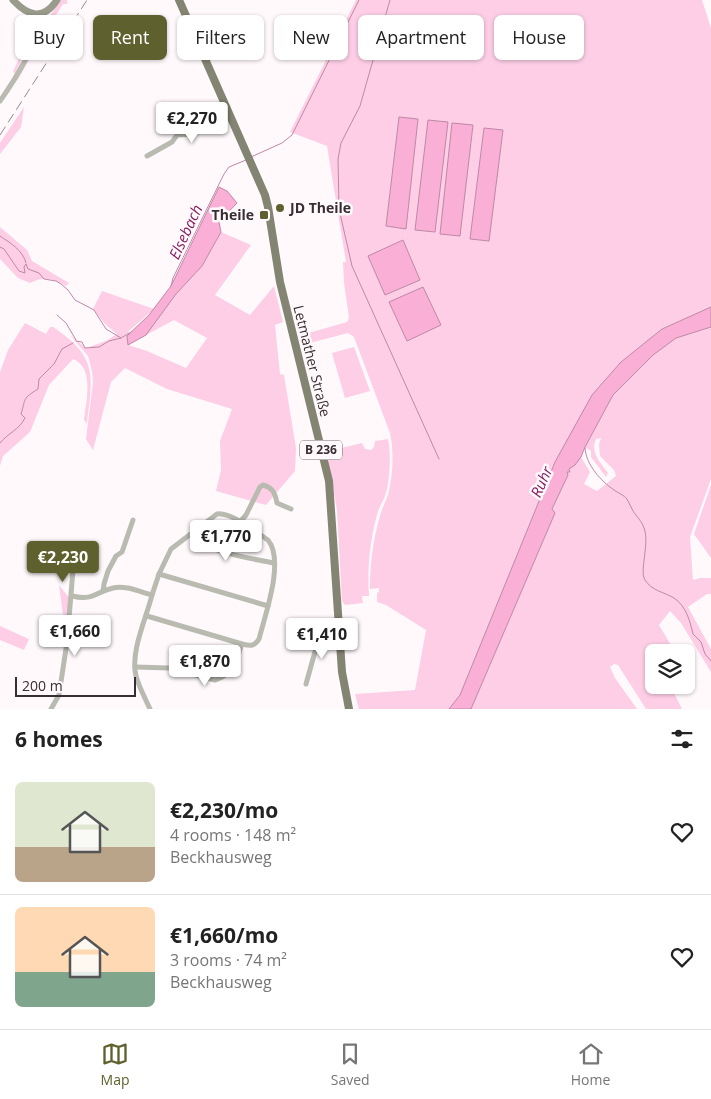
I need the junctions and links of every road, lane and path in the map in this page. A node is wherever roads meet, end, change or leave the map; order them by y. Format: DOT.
graph roads {
  1 [pos="13,0"];
  2 [pos="57,0"];
  3 [pos="179,0"];
  4 [pos="41,14"];
  5 [pos="0,101"];
  6 [pos="230,115"];
  7 [pos="147,156"];
  8 [pos="291,509"];
  9 [pos="133,520"];
  10 [pos="240,522"];
  11 [pos="190,535"];
  12 [pos="274,563"];
  13 [pos="73,570"];
  14 [pos="159,574"];
  15 [pos="104,592"];
  16 [pos="152,595"];
  17 [pos="72,596"];
  18 [pos="268,606"];
  19 [pos="147,616"];
  20 [pos="339,637"];
  21 [pos="242,644"];
  22 [pos="135,667"];
  23 [pos="306,684"];
  24 [pos="51,709"];
  25 [pos="150,709"];
  26 [pos="349,709"];
  1 -- 4 [label="street"];
  2 -- 4 [label="street"];
  3 -- 6 [label="main road, Letmather Straße / B 236"];
  4 -- 5 [label="street"];
  6 -- 7 [label="street"];
  6 -- 20 [label="main road, Letmather Straße / B 236"];
  8 -- 10 [label="street"];
  9 -- 15 [label="street"];
  10 -- 11 [label="street"];
  10 -- 12 [label="street"];
  11 -- 12 [label="street"];
  11 -- 14 [label="street"];
  12 -- 18 [label="street"];
  13 -- 17 [label="street"];
  14 -- 16 [label="street"];
  14 -- 18 [label="street"];
  15 -- 16 [label="street"];
  15 -- 17 [label="street"];
  16 -- 19 [label="street"];
  17 -- 24 [label="street"];
  18 -- 21 [label="street"];
  19 -- 21 [label="street"];
  19 -- 22 [label="street"];
  20 -- 23 [label="street"];
  20 -- 26 [label="main road, Letmather Straße / B 236"];
  21 -- 22 [label="street"];
  22 -- 25 [label="street"];
}
